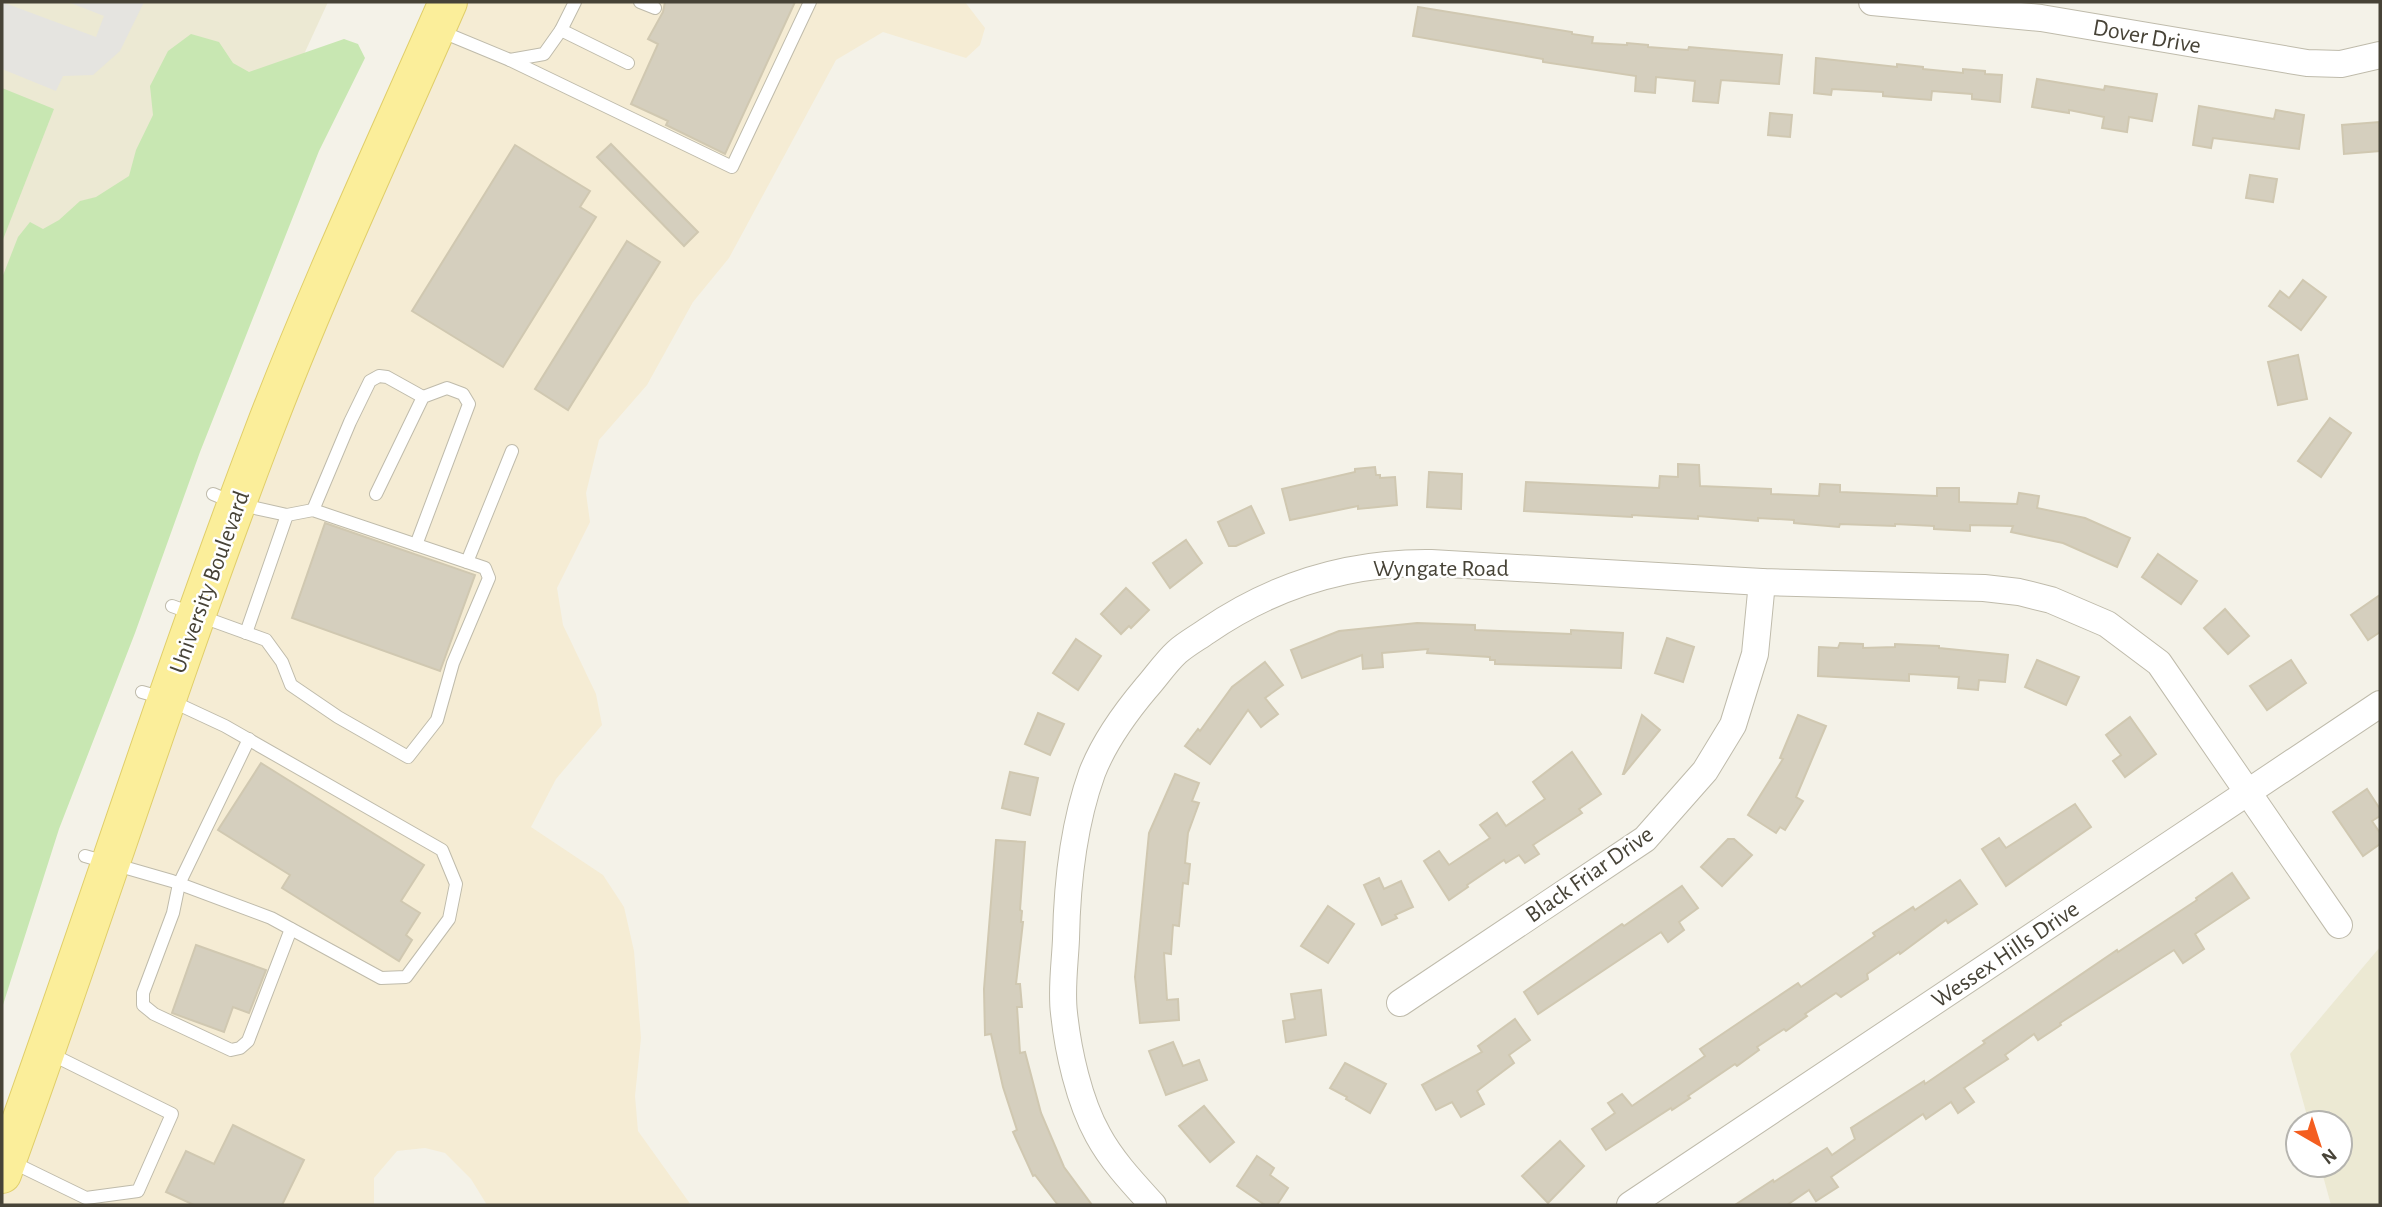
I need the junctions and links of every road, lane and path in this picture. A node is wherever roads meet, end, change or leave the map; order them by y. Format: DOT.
graph roads {
  1 [pos="575,2"];
  2 [pos="640,2"];
  3 [pos="810,2"];
  4 [pos="1872,2"];
  5 [pos="655,8"];
  6 [pos="435,11"];
  7 [pos="561,30"];
  8 [pos="2380,55"];
  9 [pos="510,60"];
  10 [pos="628,63"];
  11 [pos="423,397"];
  12 [pos="512,451"];
  13 [pos="376,494"];
  14 [pos="225,499"];
  15 [pos="313,510"];
  16 [pos="287,515"];
  17 [pos="416,545"];
  18 [pos="467,562"];
  19 [pos="1762,582"];
  20 [pos="184,611"];
  21 [pos="246,633"];
  22 [pos="155,696"];
  23 [pos="2380,704"];
  24 [pos="249,739"];
  25 [pos="2248,791"];
  26 [pos="98,860"];
  27 [pos="179,884"];
  28 [pos="2339,925"];
  29 [pos="291,929"];
  30 [pos="1400,1003"];
  31 [pos="45,1052"];
  32 [pos="2,1097"];
  33 [pos="4,1167"];
  34 [pos="1153,1205"];
  35 [pos="1630,1205"];
  1 -- 7 [label="lane"];
  2 -- 5 [label="lane"];
  3 -- 9 [label="lane"];
  4 -- 8 [label="street, Dover Drive"];
  6 -- 9 [label="lane"];
  6 -- 14 [label="main road, University Boulevard"];
  7 -- 9 [label="lane"];
  7 -- 10 [label="lane"];
  11 -- 13 [label="lane"];
  11 -- 15 [label="lane"];
  11 -- 17 [label="lane"];
  12 -- 18 [label="lane"];
  14 -- 16 [label="lane"];
  14 -- 20 [label="main road, University Boulevard"];
  15 -- 16 [label="lane"];
  15 -- 17 [label="lane"];
  16 -- 21 [label="lane"];
  17 -- 18 [label="lane"];
  18 -- 21 [label="lane"];
  19 -- 25 [label="street, Wyngate Road"];
  19 -- 30 [label="street, Black Friar Drive"];
  19 -- 34 [label="street, Wyngate Road"];
  20 -- 21 [label="lane"];
  20 -- 22 [label="main road, University Boulevard"];
  22 -- 24 [label="lane"];
  22 -- 26 [label="main road, University Boulevard"];
  23 -- 25 [label="street, Wessex Hills Drive"];
  24 -- 27 [label="lane"];
  24 -- 29 [label="lane"];
  25 -- 28 [label="street, Wyngate Road"];
  25 -- 35 [label="street, Wessex Hills Drive"];
  26 -- 27 [label="lane"];
  26 -- 31 [label="main road, University Boulevard"];
  26 -- 32 [label="main road, University Boulevard"];
  27 -- 29 [label="lane"];
  27 -- 29 [label="lane"];
  31 -- 33 [label="main road, University Boulevard"];
  31 -- 33 [label="lane"];
}
